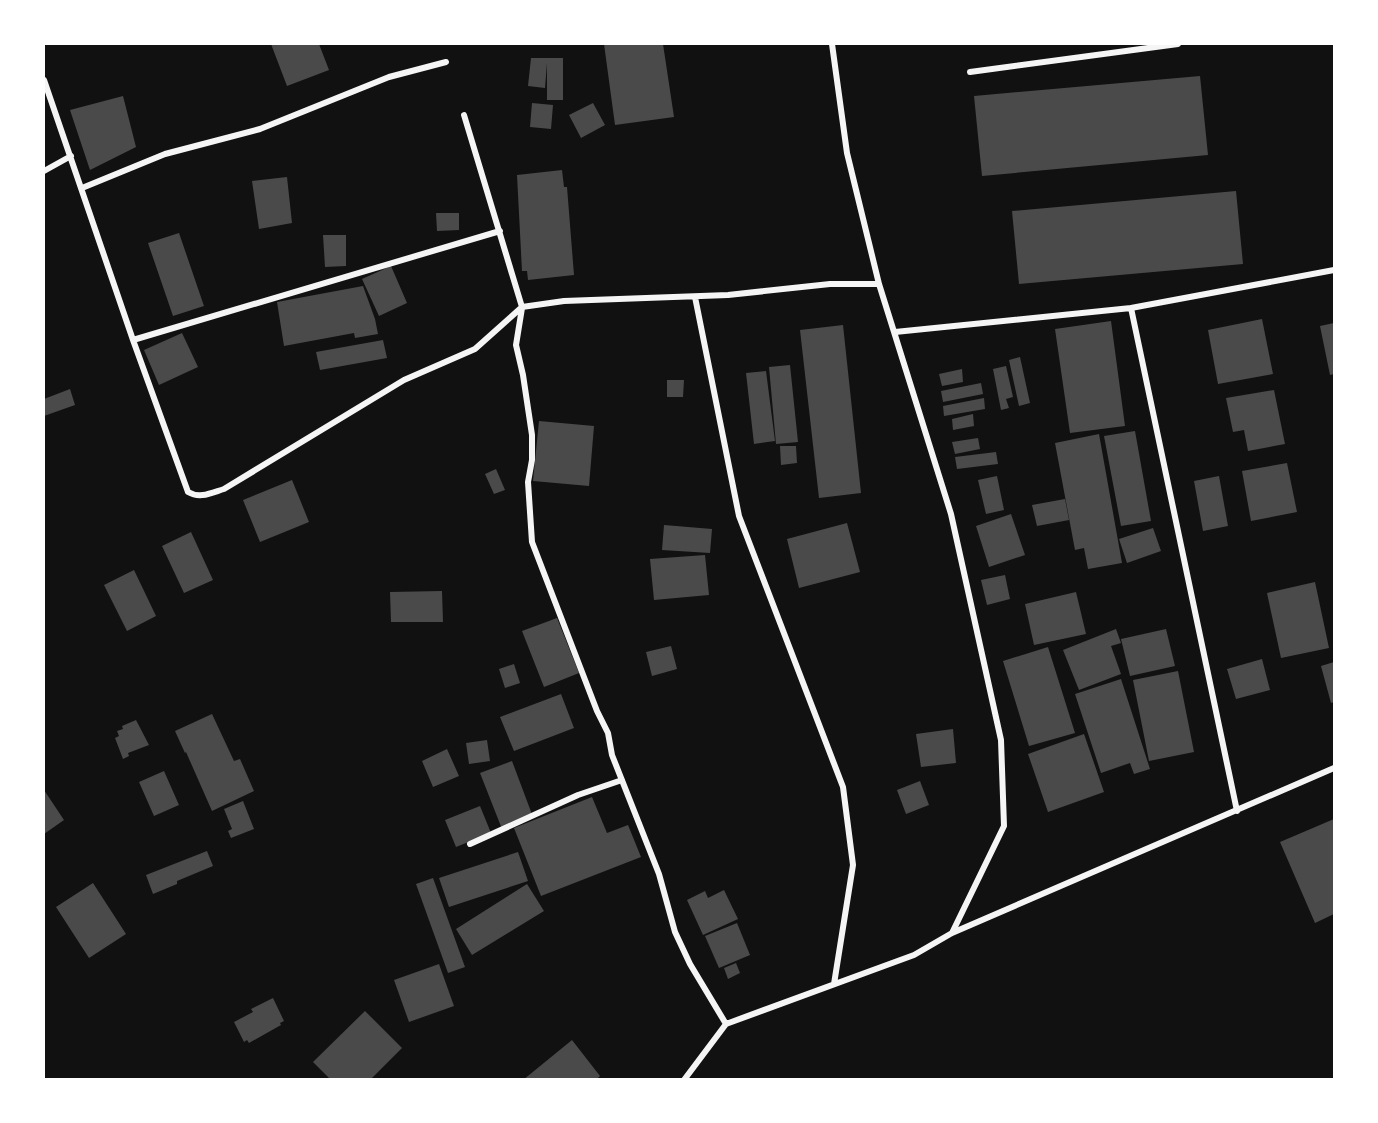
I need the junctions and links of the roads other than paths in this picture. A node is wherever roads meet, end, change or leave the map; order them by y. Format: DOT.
graph roads {
  1 [pos="832,44"];
  2 [pos="1178,44"];
  3 [pos="446,62"];
  4 [pos="970,72"];
  5 [pos="44,80"];
  6 [pos="464,115"];
  7 [pos="71,156"];
  8 [pos="44,171"];
  9 [pos="82,188"];
  10 [pos="500,231"];
  11 [pos="1335,270"];
  12 [pos="879,284"];
  13 [pos="694,297"];
  14 [pos="522,307"];
  15 [pos="1131,308"];
  16 [pos="895,332"];
  17 [pos="133,340"];
  18 [pos="1335,768"];
  19 [pos="622,780"];
  20 [pos="1237,811"];
  21 [pos="470,844"];
  22 [pos="952,933"];
  23 [pos="834,984"];
  24 [pos="726,1024"];
  25 [pos="684,1080"];
  1 -- 12 [label="street"];
  2 -- 4 [label="street"];
  3 -- 9 [label="street"];
  5 -- 7 [label="street"];
  6 -- 10 [label="street"];
  7 -- 8 [label="street"];
  7 -- 9 [label="street"];
  9 -- 17 [label="street"];
  10 -- 14 [label="street"];
  10 -- 17 [label="street"];
  11 -- 15 [label="street"];
  12 -- 13 [label="street"];
  12 -- 16 [label="street"];
  13 -- 14 [label="street"];
  13 -- 23 [label="street"];
  14 -- 17 [label="street"];
  14 -- 19 [label="street"];
  15 -- 16 [label="street"];
  15 -- 20 [label="street"];
  16 -- 22 [label="street"];
  18 -- 20 [label="street"];
  19 -- 21 [label="street"];
  19 -- 24 [label="street"];
  20 -- 22 [label="street"];
  22 -- 23 [label="street"];
  23 -- 24 [label="street"];
  24 -- 25 [label="street"];
}
